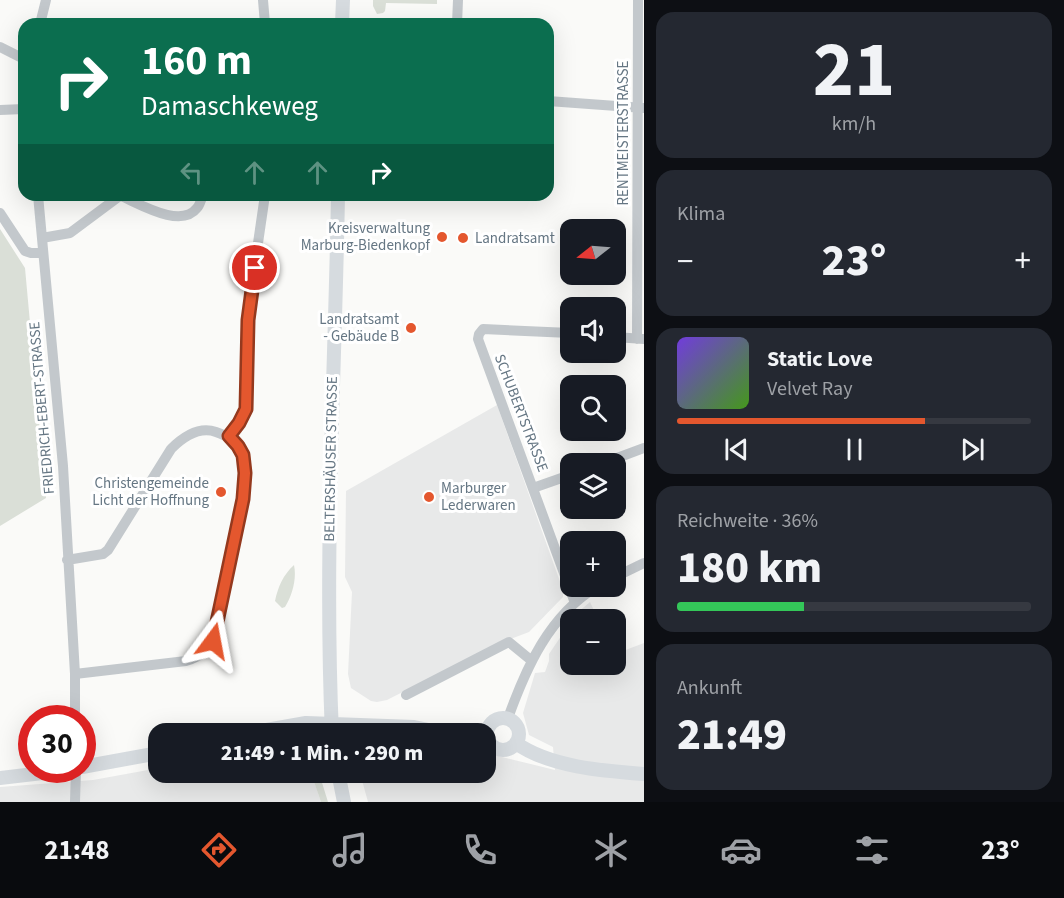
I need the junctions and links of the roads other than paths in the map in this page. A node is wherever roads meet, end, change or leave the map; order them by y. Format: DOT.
graph roads {
  1 [pos="46,0"];
  2 [pos="263,0"];
  3 [pos="343,0"];
  4 [pos="458,0"];
  5 [pos="638,0"];
  6 [pos="42,18"];
  7 [pos="264,18"];
  8 [pos="342,18"];
  9 [pos="457,18"];
  10 [pos="0,47"];
  11 [pos="18,56"];
  12 [pos="554,101"];
  13 [pos="641,108"];
  14 [pos="0,110"];
  15 [pos="18,110"];
  16 [pos="39,201"];
  17 [pos="114,201"];
  18 [pos="133,201"];
  19 [pos="200,201"];
  20 [pos="264,201"];
  21 [pos="338,201"];
  22 [pos="0,213"];
  23 [pos="42,237"];
  24 [pos="43,253"];
  25 [pos="560,333"];
  26 [pos="640,339"];
  27 [pos="229,436"];
  28 [pos="644,448"];
  29 [pos="626,455"];
  30 [pos="560,479"];
  31 [pos="533,488"];
  32 [pos="68,560"];
  33 [pos="644,562"];
  34 [pos="626,571"];
  35 [pos="583,597"];
  36 [pos="575,603"];
  37 [pos="532,661"];
  38 [pos="75,674"];
  39 [pos="406,695"];
  40 [pos="75,705"];
  41 [pos="508,718"];
  42 [pos="332,723"];
  43 [pos="491,723"];
  44 [pos="516,743"];
  45 [pos="496,748"];
  46 [pos="148,755"];
  47 [pos="96,764"];
  48 [pos="644,774"];
  49 [pos="18,776"];
  50 [pos="0,778"];
  51 [pos="76,783"];
  52 [pos="340,783"];
  53 [pos="75,802"];
  54 [pos="344,802"];
  1 -- 6 [label="street"];
  2 -- 7 [label="street"];
  3 -- 8 [label="main road"];
  4 -- 9 [label="street"];
  5 -- 13 [label="street, RENTMEISTERSTRASSE"];
  10 -- 11 [label="street"];
  12 -- 13 [label="street"];
  13 -- 26 [label="street, RENTMEISTERSTRASSE"];
  14 -- 15 [label="street"];
  16 -- 23 [label="street, FRIEDRICH-EBERT-STRASSE"];
  17 -- 23 [label="street"];
  18 -- 19 [label="street"];
  20 -- 27 [label="street"];
  21 -- 42 [label="main road, BELTERSHÄUSER STRASSE"];
  22 -- 24 [label="street"];
  23 -- 24 [label="street, FRIEDRICH-EBERT-STRASSE"];
  24 -- 32 [label="street, FRIEDRICH-EBERT-STRASSE"];
  25 -- 31 [label="street, SCHUBERTSTRASSE"];
  27 -- 32 [label="street"];
  27 -- 38 [label="street"];
  28 -- 29 [label="street"];
  30 -- 31 [label="street"];
  31 -- 36 [label="street, SCHUBERTSTRASSE"];
  32 -- 38 [label="street, FRIEDRICH-EBERT-STRASSE"];
  33 -- 34 [label="street"];
  35 -- 36 [label="street"];
  36 -- 37 [label="street"];
  37 -- 39 [label="street"];
  37 -- 41 [label="street"];
  38 -- 40 [label="street, FRIEDRICH-EBERT-STRASSE"];
  41 -- 43 [label="main road"];
  41 -- 44 [label="main road"];
  44 -- 45 [label="main road"];
  44 -- 48 [label="main road"];
  46 -- 47 [label="main road"];
  49 -- 50 [label="main road"];
  51 -- 53 [label="street"];
  52 -- 54 [label="main road"];
}
